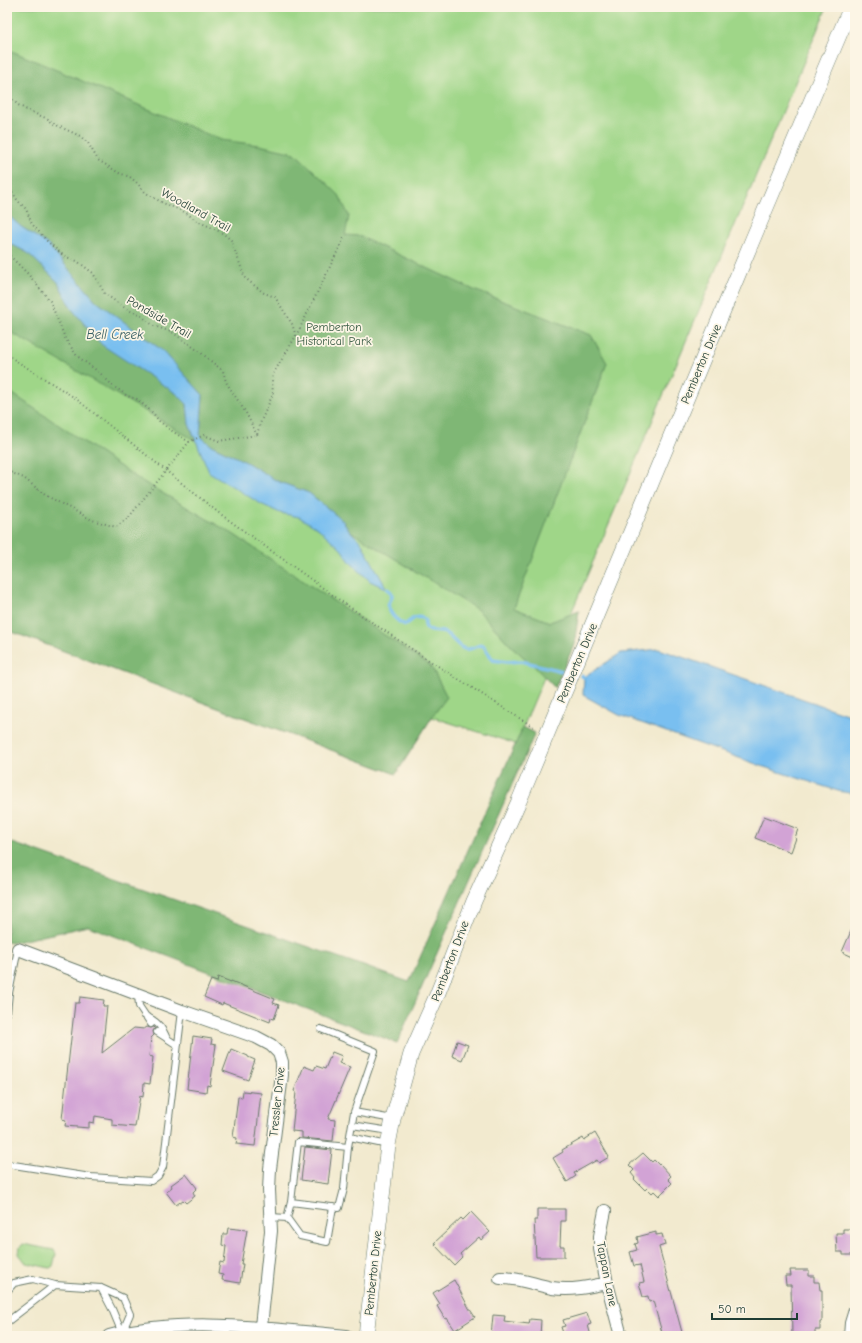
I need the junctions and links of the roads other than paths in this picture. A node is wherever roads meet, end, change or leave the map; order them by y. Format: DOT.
graph roads {
  1 [pos="851,7"];
  2 [pos="18,949"];
  3 [pos="138,994"];
  4 [pos="182,1011"];
  5 [pos="7,1012"];
  6 [pos="145,1016"];
  7 [pos="151,1024"];
  8 [pos="321,1029"];
  9 [pos="158,1032"];
  10 [pos="167,1039"];
  11 [pos="177,1045"];
  12 [pos="354,1112"];
  13 [pos="352,1125"];
  14 [pos="390,1132"];
  15 [pos="350,1138"];
  16 [pos="348,1147"];
  17 [pos="7,1164"];
  18 [pos="291,1202"];
  19 [pos="333,1207"];
  20 [pos="605,1211"];
  21 [pos="271,1217"];
  22 [pos="287,1218"];
  23 [pos="500,1278"];
  24 [pos="607,1283"];
  25 [pos="55,1285"];
  26 [pos="101,1288"];
  27 [pos="7,1291"];
  28 [pos="855,1310"];
  29 [pos="7,1322"];
  30 [pos="260,1332"];
  31 [pos="122,1334"];
  32 [pos="109,1336"];
  33 [pos="346,1336"];
  34 [pos="366,1336"];
  35 [pos="621,1336"];
  36 [pos="850,1336"];
  1 -- 14 [label="street, Pemberton Drive"];
  2 -- 3 [label="street, Tressler Drive"];
  2 -- 5 [label="lane"];
  3 -- 4 [label="street, Tressler Drive"];
  3 -- 6 [label="lane"];
  4 -- 11 [label="lane"];
  4 -- 21 [label="street, Tressler Drive"];
  6 -- 7 [label="lane"];
  6 -- 10 [label="lane"];
  8 -- 12 [label="lane"];
  9 -- 10 [label="lane"];
  10 -- 11 [label="lane"];
  11 -- 17 [label="lane"];
  12 -- 13 [label="lane"];
  12 -- 14 [label="lane"];
  13 -- 14 [label="lane"];
  13 -- 15 [label="lane"];
  14 -- 15 [label="lane"];
  14 -- 34 [label="street, Pemberton Drive"];
  15 -- 16 [label="lane"];
  16 -- 18 [label="lane"];
  16 -- 19 [label="lane"];
  18 -- 19 [label="lane"];
  18 -- 22 [label="lane"];
  19 -- 22 [label="lane"];
  20 -- 24 [label="street, Tappan Lane"];
  21 -- 22 [label="lane"];
  21 -- 30 [label="street, Tressler Drive"];
  23 -- 24 [label="street"];
  24 -- 35 [label="street, Tappan Lane"];
  25 -- 26 [label="lane"];
  25 -- 27 [label="lane"];
  25 -- 29 [label="lane"];
  26 -- 31 [label="lane"];
  26 -- 31 [label="lane"];
  28 -- 36 [label="street"];
  30 -- 31 [label="street"];
  30 -- 33 [label="street"];
  31 -- 32 [label="street"];
}
